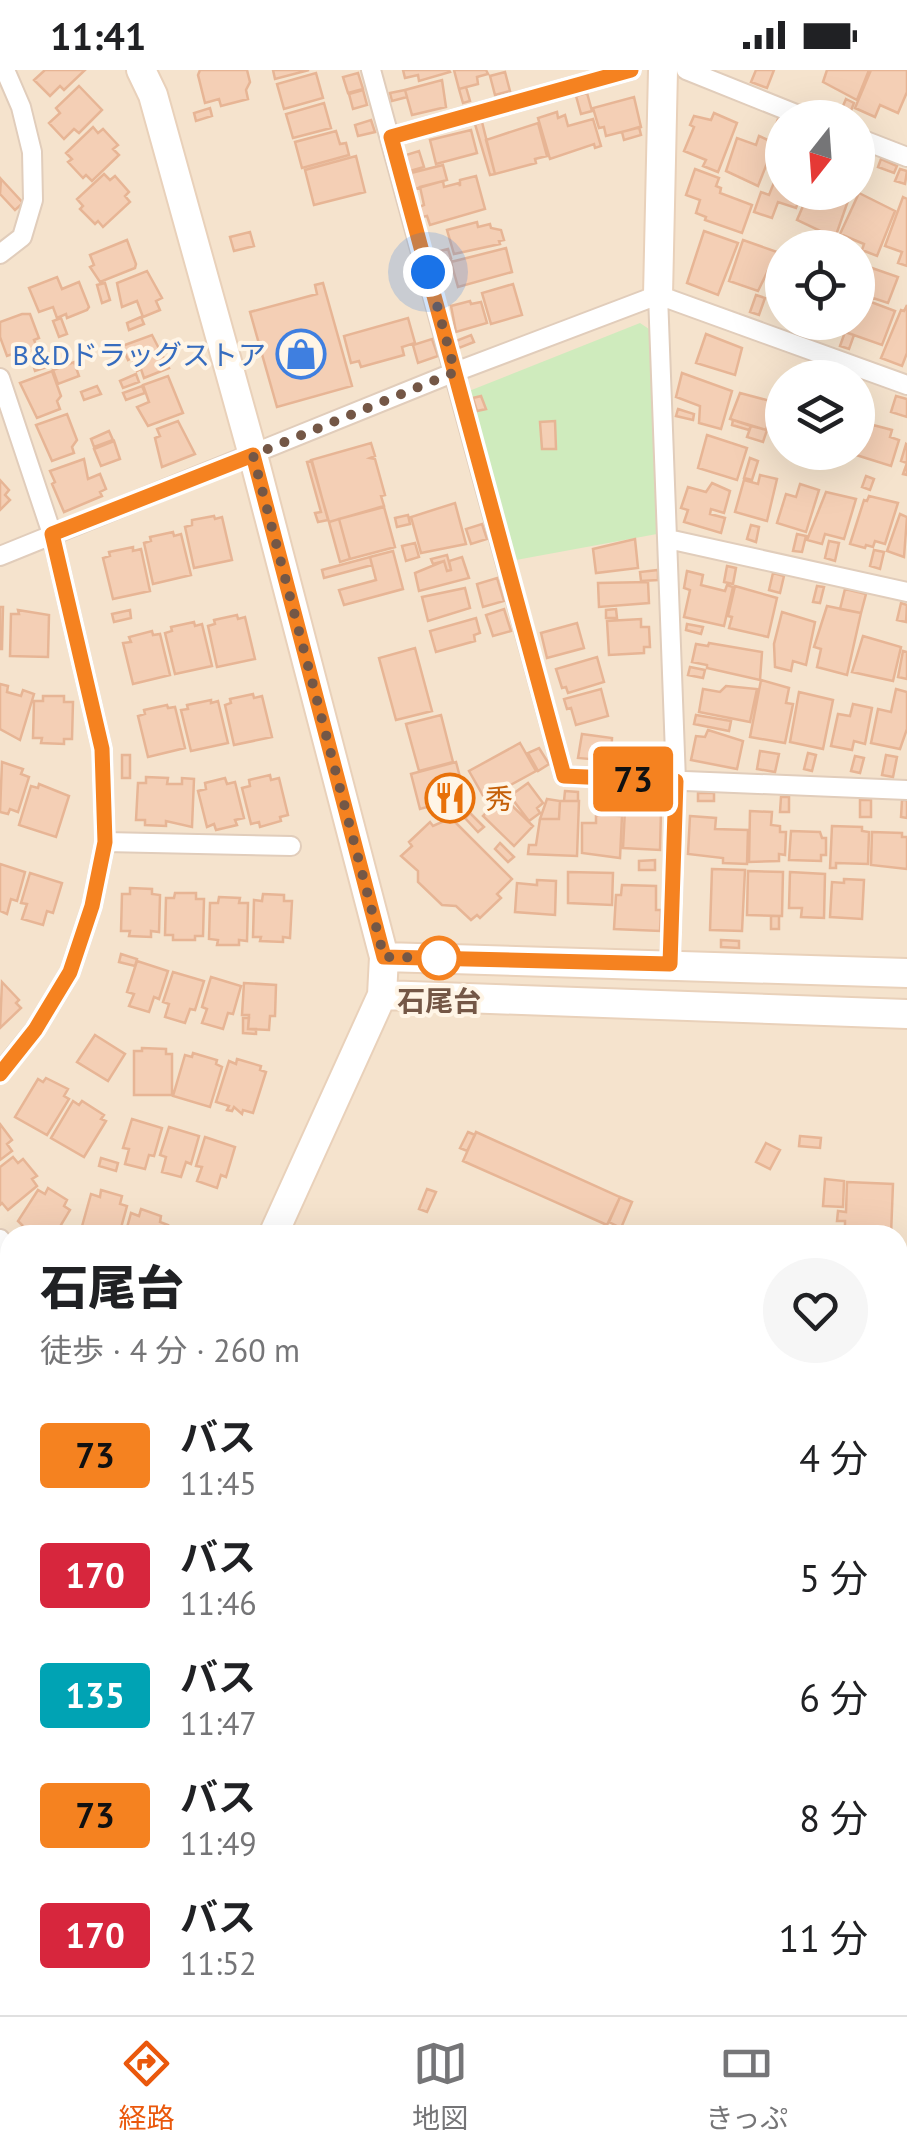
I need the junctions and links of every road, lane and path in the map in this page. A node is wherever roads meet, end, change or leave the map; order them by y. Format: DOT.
graph roads {
  1 [pos="5,70"];
  2 [pos="141,70"];
  3 [pos="371,70"];
  4 [pos="631,70"];
  5 [pos="663,70"];
  6 [pos="686,70"];
  7 [pos="765,102"];
  8 [pos="391,137"];
  9 [pos="875,145"];
  10 [pos="907,157"];
  11 [pos="0,254"];
  12 [pos="658,295"];
  13 [pos="455,372"];
  14 [pos="0,378"];
  15 [pos="907,385"];
  16 [pos="253,455"];
  17 [pos="52,534"];
  18 [pos="668,539"];
  19 [pos="0,556"];
  20 [pos="907,592"];
  21 [pos="676,781"];
  22 [pos="907,790"];
  23 [pos="105,842"];
  24 [pos="290,846"];
  25 [pos="384,957"];
  26 [pos="670,964"];
  27 [pos="907,972"];
  28 [pos="382,995"];
  29 [pos="907,1014"];
  30 [pos="0,1074"];
  31 [pos="277,1225"];
  1 -- 11 [label="street"];
  2 -- 16 [label="street"];
  3 -- 8 [label="street"];
  4 -- 8 [label="street"];
  5 -- 12 [label="street"];
  6 -- 7 [label="street"];
  8 -- 13 [label="street"];
  9 -- 10 [label="street"];
  12 -- 13 [label="street"];
  12 -- 15 [label="street"];
  12 -- 18 [label="street"];
  13 -- 16 [label="street"];
  13 -- 21 [label="street"];
  14 -- 17 [label="street"];
  16 -- 17 [label="street"];
  16 -- 25 [label="street"];
  17 -- 19 [label="street"];
  17 -- 23 [label="street"];
  18 -- 20 [label="street"];
  18 -- 21 [label="street"];
  21 -- 22 [label="street"];
  21 -- 26 [label="street"];
  23 -- 24 [label="street"];
  23 -- 30 [label="street"];
  25 -- 26 [label="street"];
  25 -- 28 [label="street"];
  26 -- 27 [label="street"];
  28 -- 29 [label="street"];
  28 -- 31 [label="street"];
}
